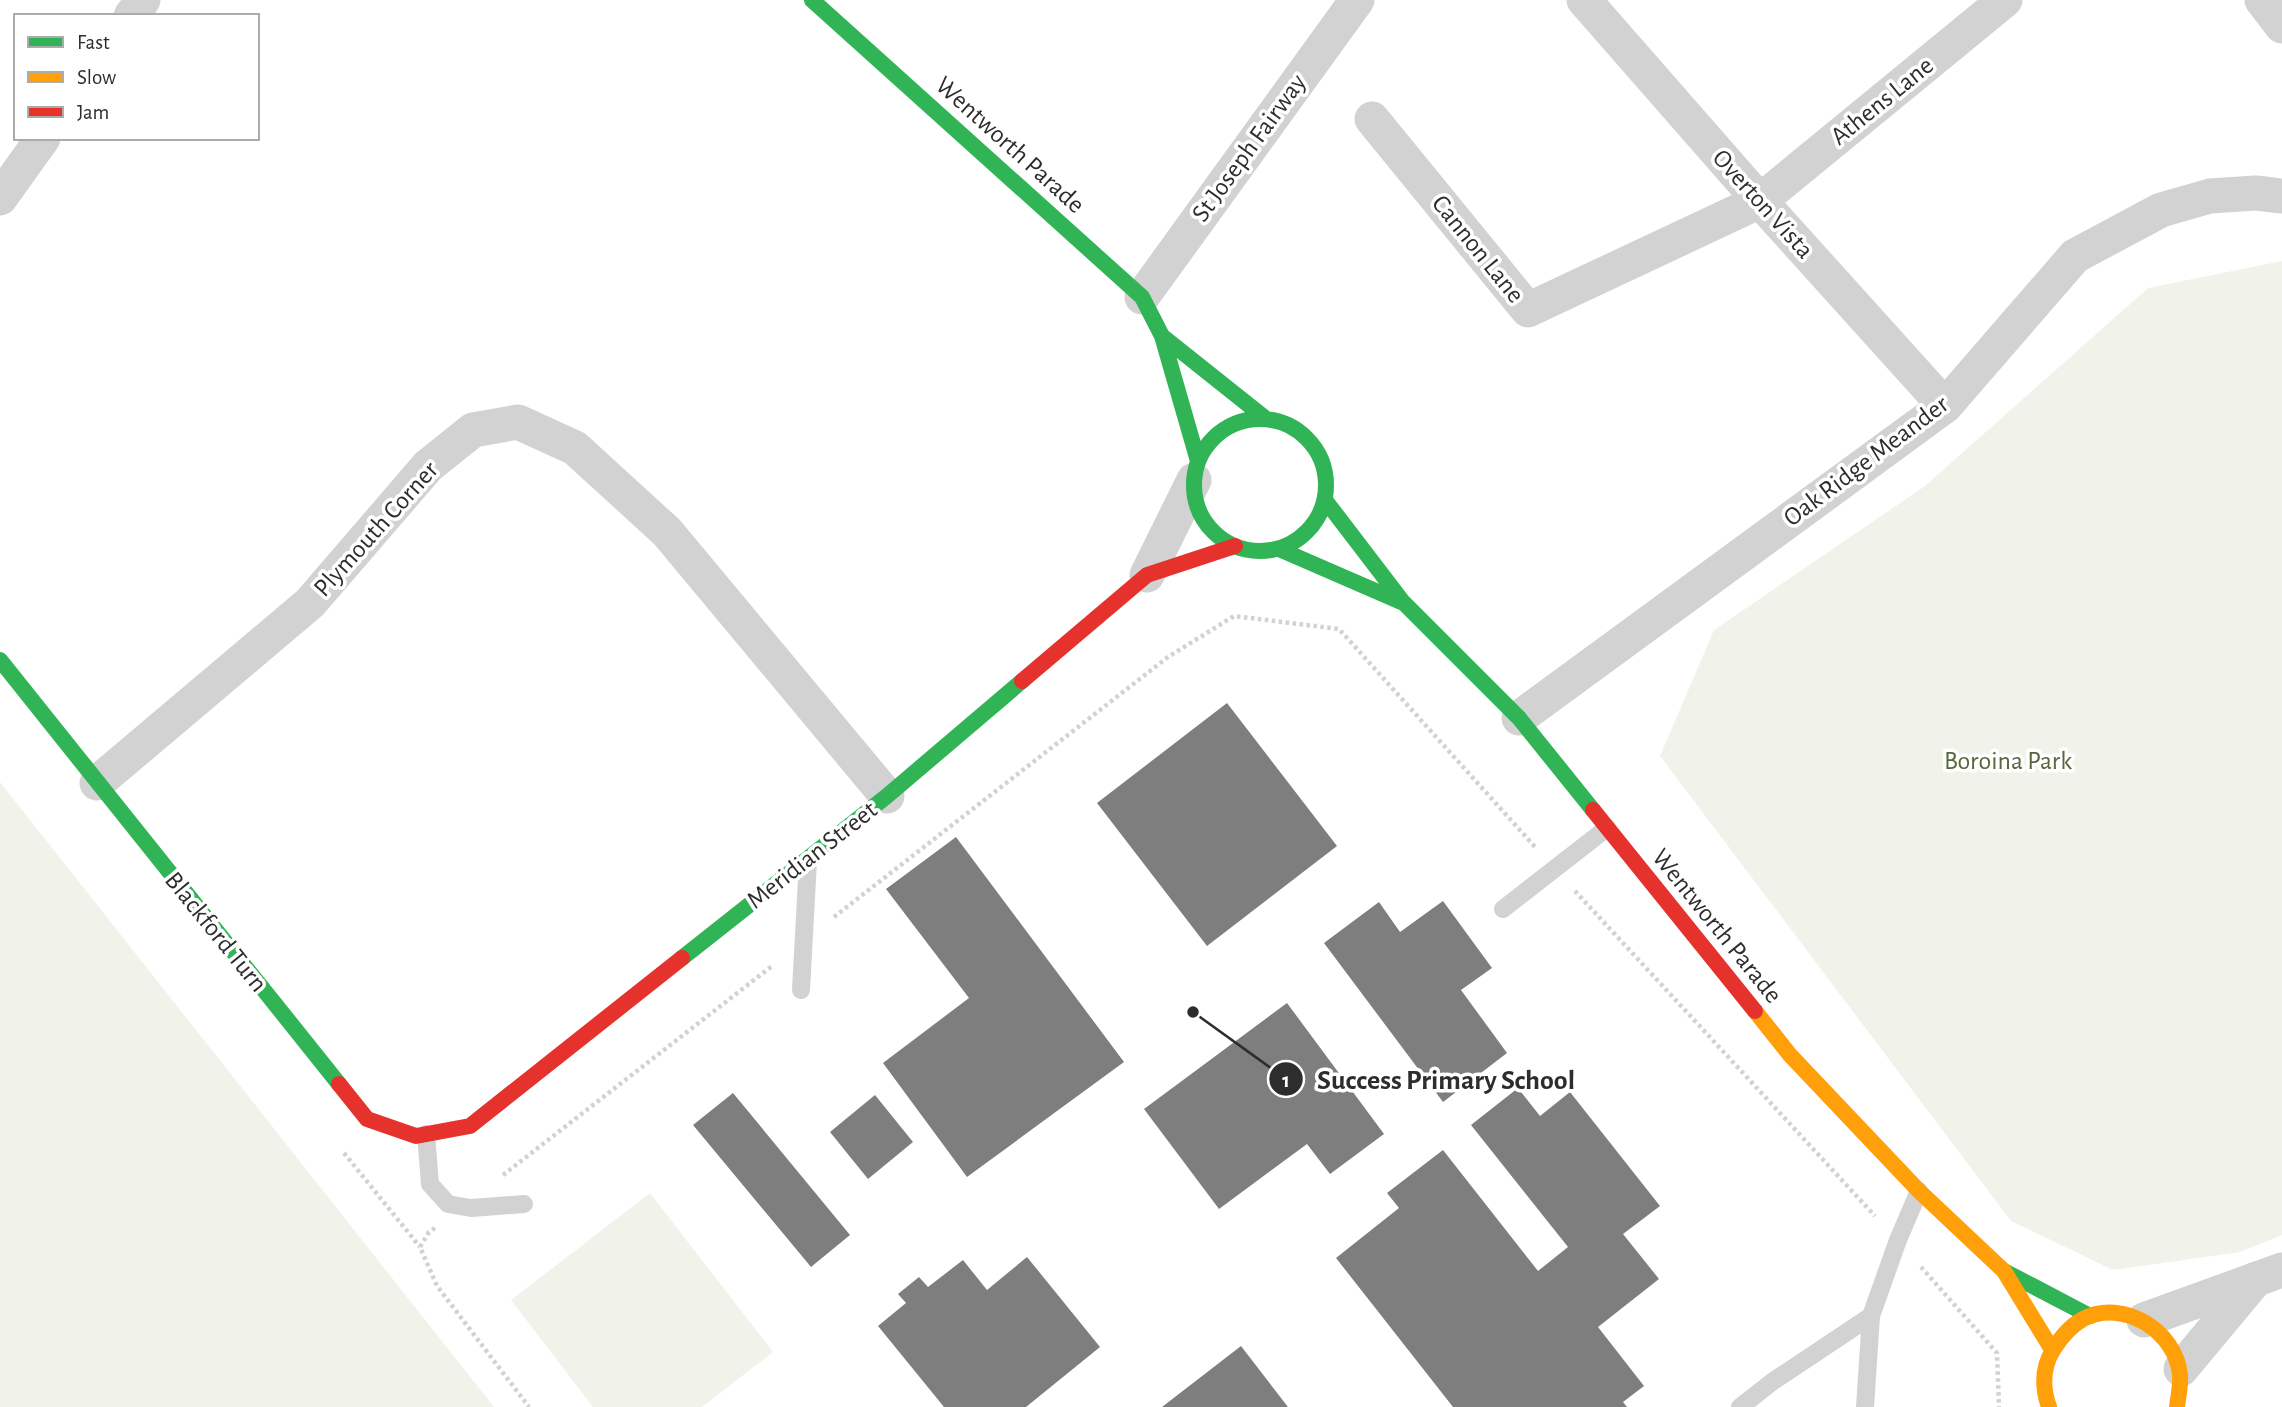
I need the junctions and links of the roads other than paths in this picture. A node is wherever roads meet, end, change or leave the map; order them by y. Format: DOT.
graph roads {
  1 [pos="812,0"];
  2 [pos="1357,0"];
  3 [pos="1584,0"];
  4 [pos="2005,0"];
  5 [pos="2262,0"];
  6 [pos="2282,26"];
  7 [pos="1372,120"];
  8 [pos="42,140"];
  9 [pos="2282,196"];
  10 [pos="0,198"];
  11 [pos="1760,201"];
  12 [pos="1142,297"];
  13 [pos="1163,337"];
  14 [pos="1945,406"];
  15 [pos="1265,418"];
  16 [pos="1196,471"];
  17 [pos="1325,500"];
  18 [pos="1235,546"];
  19 [pos="1279,549"];
  20 [pos="1147,575"];
  21 [pos="1403,603"];
  22 [pos="0,660"];
  23 [pos="1519,718"];
  24 [pos="96,783"];
  25 [pos="887,796"];
  26 [pos="1607,828"];
  27 [pos="808,859"];
  28 [pos="1503,909"];
  29 [pos="801,990"];
  30 [pos="470,1126"];
  31 [pos="426,1134"];
  32 [pos="1919,1191"];
  33 [pos="524,1204"];
  34 [pos="2004,1271"];
  35 [pos="2269,1275"];
  36 [pos="1871,1316"];
  37 [pos="2090,1316"];
  38 [pos="2144,1320"];
  39 [pos="2051,1348"];
  40 [pos="2180,1389"];
  41 [pos="2045,1404"];
  42 [pos="1741,1407"];
  43 [pos="1865,1407"];
  44 [pos="2190,1407"];
  1 -- 12 [label="street, Wentworth Parade"];
  2 -- 12 [label="street, St Joseph Fairway"];
  3 -- 11 [label="street, Overton Vista"];
  4 -- 11 [label="street, Athens Lane"];
  5 -- 6 [label="street"];
  7 -- 11 [label="street, Cannon Lane"];
  8 -- 10 [label="street"];
  9 -- 14 [label="street, Oak Ridge Meander"];
  11 -- 14 [label="street, Overton Vista"];
  12 -- 13 [label="street, Wentworth Parade"];
  13 -- 15 [label="street, Wentworth Parade"];
  13 -- 16 [label="street, Wentworth Parade"];
  14 -- 23 [label="street, Oak Ridge Meander"];
  15 -- 16 [label="street"];
  15 -- 17 [label="street"];
  16 -- 18 [label="street"];
  16 -- 20 [label="street, Meridian Street"];
  17 -- 19 [label="street"];
  17 -- 21 [label="street, Wentworth Parade"];
  18 -- 19 [label="street"];
  18 -- 20 [label="street, Meridian Street"];
  19 -- 21 [label="street, Wentworth Parade"];
  20 -- 25 [label="street, Meridian Street"];
  21 -- 23 [label="street, Wentworth Parade"];
  22 -- 24 [label="street, Blackford Turn"];
  23 -- 26 [label="street, Wentworth Parade"];
  24 -- 25 [label="street, Plymouth Corner"];
  24 -- 31 [label="street, Blackford Turn"];
  25 -- 27 [label="street, Meridian Street"];
  26 -- 28 [label="lane"];
  26 -- 32 [label="street, Wentworth Parade"];
  27 -- 29 [label="lane"];
  27 -- 30 [label="street, Meridian Street"];
  30 -- 31 [label="street, Blackford Turn"];
  31 -- 33 [label="lane"];
  32 -- 34 [label="street, Wentworth Parade"];
  32 -- 36 [label="lane"];
  34 -- 37 [label="street, Wentworth Parade"];
  34 -- 39 [label="street, Wentworth Parade"];
  35 -- 38 [label="street"];
  35 -- 40 [label="street"];
  36 -- 42 [label="lane"];
  36 -- 43 [label="lane"];
  37 -- 38 [label="street"];
  37 -- 39 [label="street"];
  38 -- 40 [label="street"];
  39 -- 41 [label="street"];
  40 -- 44 [label="street"];
}
